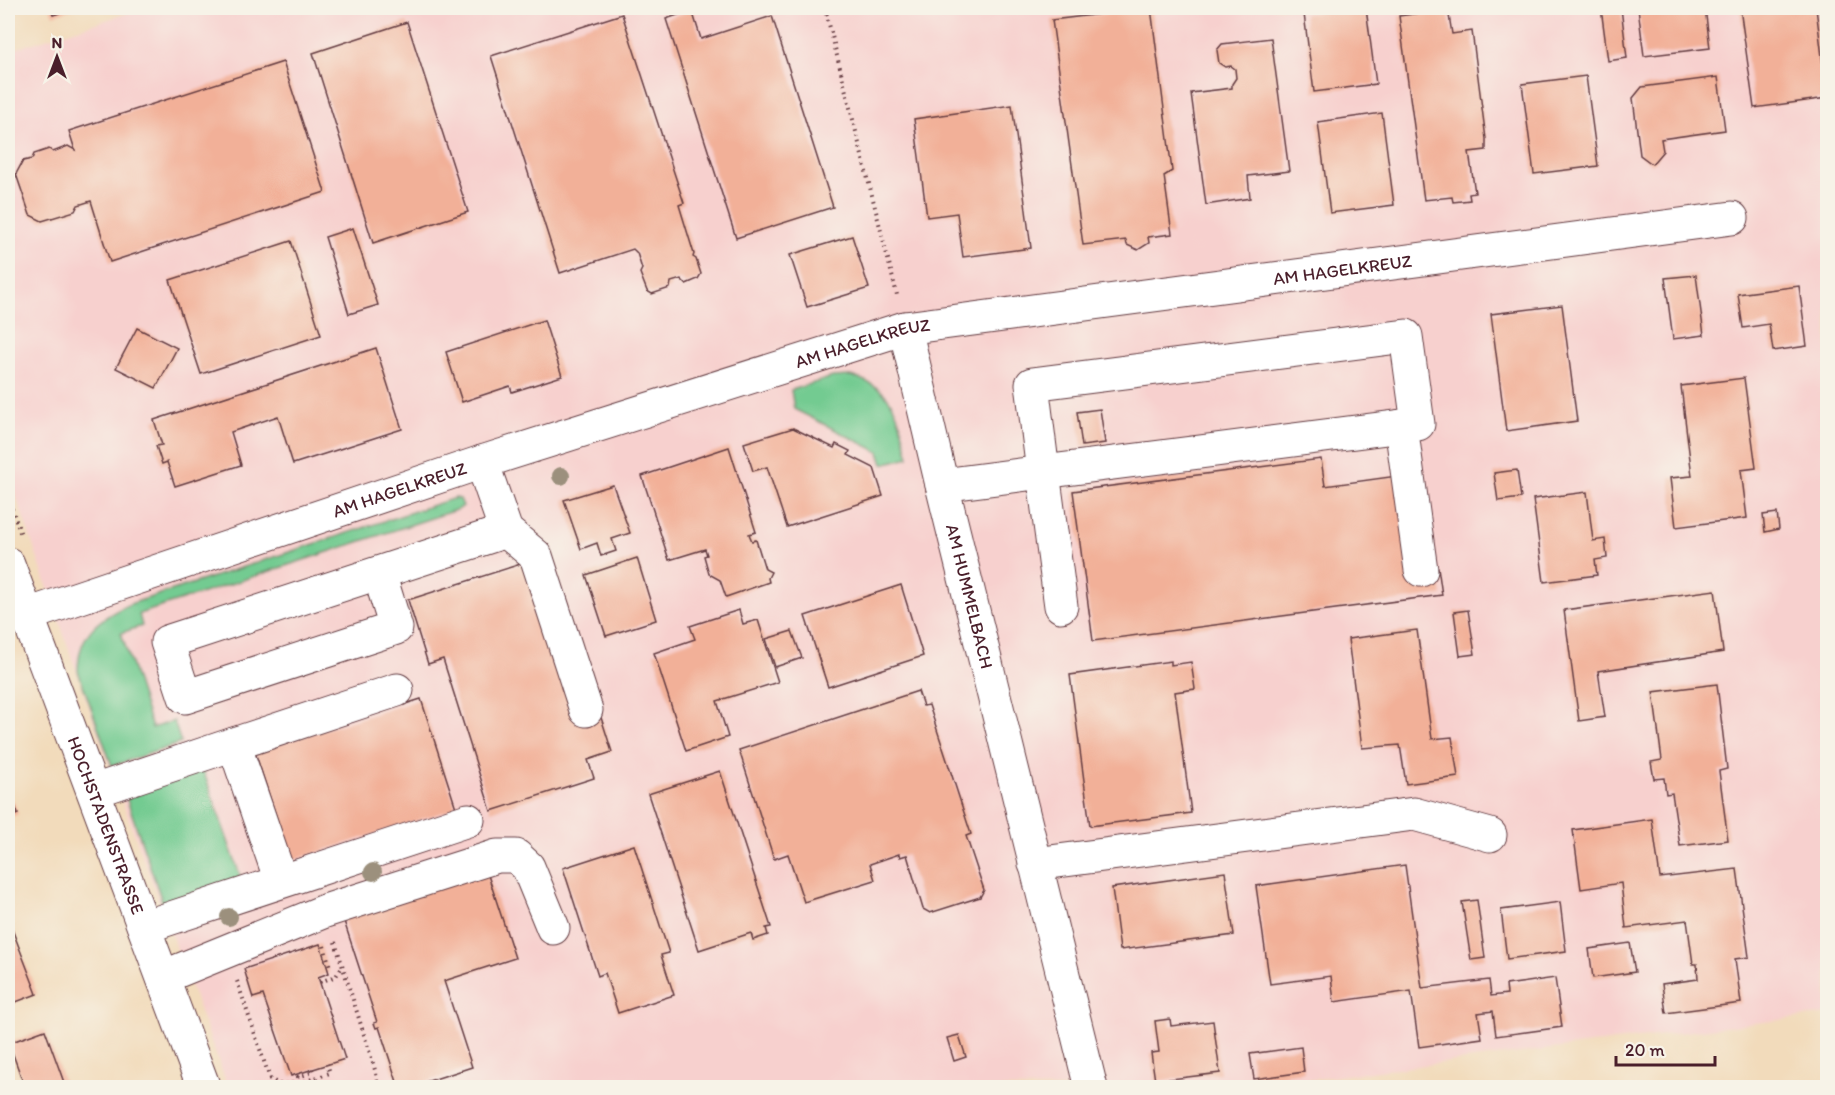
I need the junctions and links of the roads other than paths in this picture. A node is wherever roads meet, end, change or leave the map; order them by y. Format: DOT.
graph roads {
  1 [pos="1732,218"];
  2 [pos="905,328"];
  3 [pos="1401,426"];
  4 [pos="482,462"];
  5 [pos="1043,472"];
  6 [pos="942,485"];
  7 [pos="506,531"];
  8 [pos="8,564"];
  9 [pos="1421,570"];
  10 [pos="379,573"];
  11 [pos="1061,606"];
  12 [pos="27,615"];
  13 [pos="398,690"];
  14 [pos="586,710"];
  15 [pos="234,744"];
  16 [pos="94,791"];
  17 [pos="468,820"];
  18 [pos="1490,835"];
  19 [pos="1035,864"];
  20 [pos="281,881"];
  21 [pos="144,927"];
  22 [pos="553,928"];
  23 [pos="163,977"];
  24 [pos="204,1088"];
  25 [pos="1091,1088"];
  1 -- 2 [label="street, AM HAGELKREUZ"];
  2 -- 4 [label="street, AM HAGELKREUZ"];
  2 -- 6 [label="street, AM HUMMELBACH"];
  3 -- 5 [label="street"];
  3 -- 5 [label="street"];
  3 -- 9 [label="street"];
  4 -- 7 [label="street"];
  4 -- 12 [label="street, AM HAGELKREUZ"];
  5 -- 6 [label="street"];
  5 -- 11 [label="street"];
  6 -- 19 [label="street, AM HUMMELBACH"];
  7 -- 10 [label="street"];
  7 -- 14 [label="street"];
  8 -- 12 [label="street, HOCHSTADENSTRASSE"];
  10 -- 10 [label="street"];
  12 -- 16 [label="street, HOCHSTADENSTRASSE"];
  13 -- 15 [label="street"];
  15 -- 16 [label="street"];
  15 -- 20 [label="street"];
  16 -- 21 [label="street, HOCHSTADENSTRASSE"];
  17 -- 20 [label="street"];
  18 -- 19 [label="street"];
  19 -- 25 [label="street, AM HUMMELBACH"];
  20 -- 21 [label="street"];
  21 -- 23 [label="street, HOCHSTADENSTRASSE"];
  22 -- 23 [label="street"];
  23 -- 24 [label="street, HOCHSTADENSTRASSE"];
}
